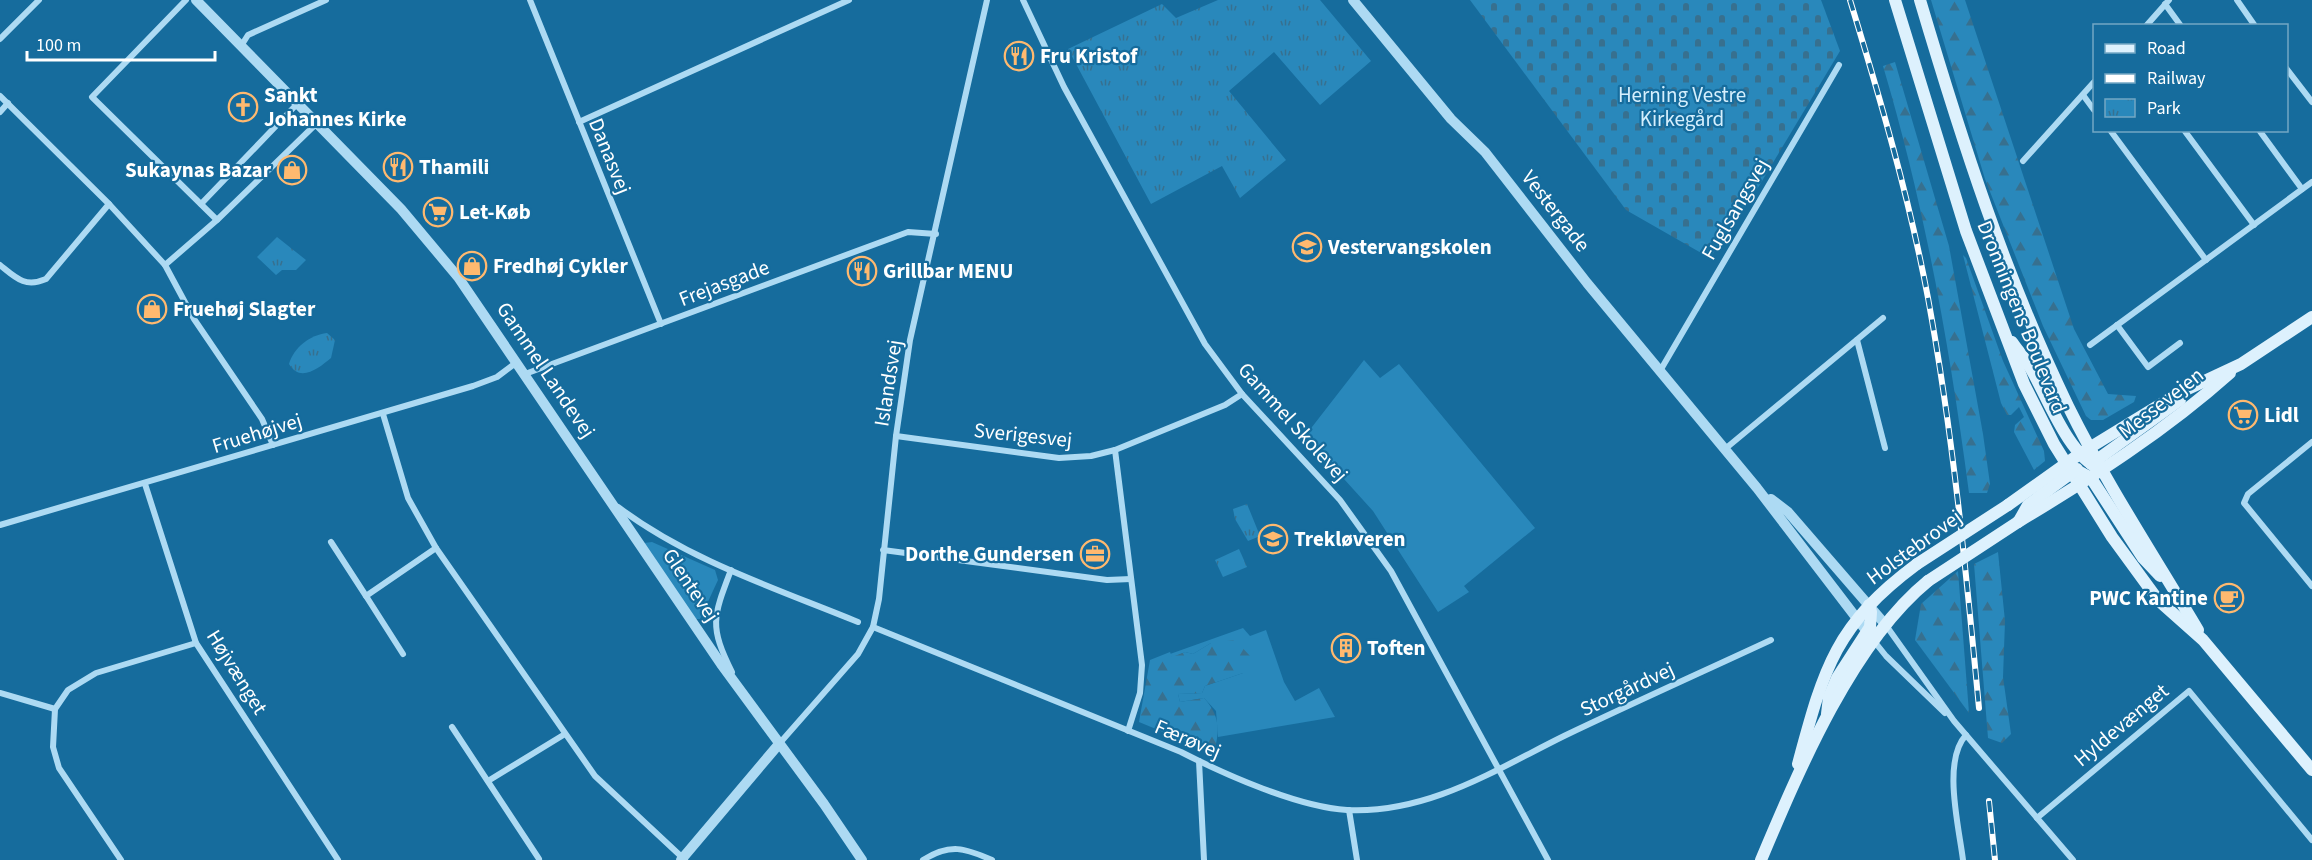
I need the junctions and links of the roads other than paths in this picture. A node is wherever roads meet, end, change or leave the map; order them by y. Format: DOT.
graph roads {
  1 [pos="39,0"];
  2 [pos="186,0"];
  3 [pos="196,0"];
  4 [pos="326,0"];
  5 [pos="530,0"];
  6 [pos="849,0"];
  7 [pos="987,0"];
  8 [pos="1023,0"];
  9 [pos="1353,0"];
  10 [pos="1894,0"];
  11 [pos="1920,0"];
  12 [pos="2237,0"];
  13 [pos="2167,2"];
  14 [pos="2148,24"];
  15 [pos="2180,24"];
  16 [pos="2255,24"];
  17 [pos="0,39"];
  18 [pos="241,46"];
  19 [pos="1839,65"];
  20 [pos="2288,71"];
  21 [pos="2093,83"];
  22 [pos="2083,95"];
  23 [pos="0,96"];
  24 [pos="299,102"];
  25 [pos="2312,102"];
  26 [pos="8,103"];
  27 [pos="2093,109"];
  28 [pos="0,112"];
  29 [pos="318,122"];
  30 [pos="579,122"];
  31 [pos="2111,132"];
  32 [pos="2185,132"];
  33 [pos="2260,132"];
  34 [pos="2023,161"];
  35 [pos="2312,182"];
  36 [pos="2302,189"];
  37 [pos="109,204"];
  38 [pos="201,204"];
  39 [pos="217,220"];
  40 [pos="2254,225"];
  41 [pos="936,234"];
  42 [pos="2206,260"];
  43 [pos="0,265"];
  44 [pos="165,265"];
  45 [pos="2312,317"];
  46 [pos="1883,318"];
  47 [pos="661,324"];
  48 [pos="2117,325"];
  49 [pos="2000,327"];
  50 [pos="1857,340"];
  51 [pos="2180,343"];
  52 [pos="2090,345"];
  53 [pos="518,362"];
  54 [pos="2241,364"];
  55 [pos="1660,371"];
  56 [pos="525,374"];
  57 [pos="1242,394"];
  58 [pos="383,414"];
  59 [pos="896,436"];
  60 [pos="2312,442"];
  61 [pos="273,445"];
  62 [pos="1885,448"];
  63 [pos="1725,449"];
  64 [pos="1115,450"];
  65 [pos="2084,466"];
  66 [pos="146,484"];
  67 [pos="1757,488"];
  68 [pos="613,503"];
  69 [pos="0,525"];
  70 [pos="332,542"];
  71 [pos="436,548"];
  72 [pos="883,550"];
  73 [pos="731,570"];
  74 [pos="1131,579"];
  75 [pos="2312,586"];
  76 [pos="366,596"];
  77 [pos="1869,605"];
  78 [pos="1857,618"];
  79 [pos="858,622"];
  80 [pos="1884,623"];
  81 [pos="873,627"];
  82 [pos="1870,636"];
  83 [pos="1771,640"];
  84 [pos="2204,640"];
  85 [pos="196,642"];
  86 [pos="403,654"];
  87 [pos="739,686"];
  88 [pos="0,693"];
  89 [pos="55,709"];
  90 [pos="1954,722"];
  91 [pos="452,727"];
  92 [pos="1128,731"];
  93 [pos="565,734"];
  94 [pos="1966,735"];
  95 [pos="779,744"];
  96 [pos="1199,761"];
  97 [pos="1498,770"];
  98 [pos="2312,770"];
  99 [pos="488,781"];
  100 [pos="1792,788"];
  101 [pos="1349,810"];
  102 [pos="2037,818"];
  103 [pos="2312,840"];
  104 [pos="539,859"];
  105 [pos="683,859"];
  106 [pos="121,860"];
  107 [pos="338,860"];
  108 [pos="862,860"];
  109 [pos="923,860"];
  110 [pos="992,860"];
  111 [pos="1204,860"];
  112 [pos="1357,860"];
  113 [pos="1548,860"];
  114 [pos="1761,860"];
  115 [pos="1963,860"];
  116 [pos="2073,860"];
  1 -- 17 [label="street"];
  2 -- 38 [label="street"];
  3 -- 18 [label="street, Gammel Landevej"];
  4 -- 18 [label="street"];
  5 -- 30 [label="street, Danasvej"];
  6 -- 30 [label="street"];
  7 -- 41 [label="street, Islandsvej"];
  8 -- 57 [label="street, Gammel Skolevej"];
  9 -- 55 [label="street, Vestergade"];
  10 -- 49 [label="main road, Dronningens Boulevard"];
  11 -- 65 [label="main road, Dronningens Boulevard"];
  12 -- 16 [label="street"];
  13 -- 14 [label="street"];
  13 -- 15 [label="street"];
  18 -- 24 [label="street, Gammel Landevej"];
  19 -- 55 [label="street, Fuglsangsvej"];
  20 -- 25 [label="street"];
  21 -- 22 [label="street"];
  22 -- 27 [label="street"];
  22 -- 34 [label="street"];
  23 -- 26 [label="street"];
  24 -- 29 [label="street, Gammel Landevej"];
  24 -- 38 [label="street"];
  26 -- 28 [label="street"];
  26 -- 37 [label="street"];
  29 -- 39 [label="street"];
  29 -- 53 [label="street, Gammel Landevej"];
  30 -- 47 [label="street, Danasvej"];
  31 -- 42 [label="street"];
  32 -- 40 [label="street"];
  33 -- 36 [label="street"];
  35 -- 36 [label="street"];
  36 -- 40 [label="street"];
  37 -- 43 [label="street"];
  37 -- 44 [label="street"];
  38 -- 39 [label="street"];
  39 -- 44 [label="street"];
  40 -- 42 [label="street"];
  41 -- 47 [label="street, Frejasgade"];
  41 -- 59 [label="street, Islandsvej"];
  42 -- 48 [label="street"];
  44 -- 61 [label="street"];
  45 -- 54 [label="main road, Messevejen"];
  46 -- 50 [label="street"];
  47 -- 56 [label="street, Frejasgade"];
  48 -- 51 [label="street"];
  48 -- 52 [label="street"];
  49 -- 65 [label="main road"];
  49 -- 65 [label="main road, Dronningens Boulevard"];
  50 -- 62 [label="street"];
  50 -- 63 [label="street"];
  53 -- 56 [label="street, Gammel Landevej"];
  53 -- 58 [label="street, Fruehøjvej"];
  54 -- 65 [label="main road, Messevejen"];
  54 -- 65 [label="main road, Messevejen"];
  55 -- 63 [label="street, Vestergade"];
  56 -- 68 [label="street, Gammel Landevej"];
  57 -- 64 [label="street, Sverigesvej"];
  57 -- 97 [label="street, Gammel Skolevej"];
  58 -- 61 [label="street, Fruehøjvej"];
  58 -- 71 [label="street"];
  59 -- 64 [label="street, Sverigesvej"];
  59 -- 72 [label="street, Islandsvej"];
  60 -- 75 [label="street"];
  61 -- 66 [label="street, Fruehøjvej"];
  63 -- 67 [label="street, Vestergade"];
  64 -- 74 [label="street"];
  65 -- 77 [label="main road, Holstebrovej, bridge"];
  65 -- 80 [label="main road, Holstebrovej, bridge"];
  65 -- 84 [label="main road, Dronningens Boulevard"];
  65 -- 84 [label="main road, Dronningens Boulevard"];
  66 -- 69 [label="street, Fruehøjvej"];
  66 -- 85 [label="street, Højvænget"];
  67 -- 77 [label="street, Vestergade"];
  67 -- 78 [label="street, Vestergade"];
  68 -- 73 [label="street"];
  68 -- 87 [label="street, Glentevej"];
  70 -- 76 [label="street"];
  71 -- 76 [label="street"];
  71 -- 93 [label="street"];
  72 -- 74 [label="street"];
  72 -- 81 [label="street, Islandsvej"];
  73 -- 79 [label="street"];
  73 -- 87 [label="street, Glentevej"];
  74 -- 92 [label="street"];
  76 -- 86 [label="street"];
  77 -- 78 [label="main road, Holstebrovej"];
  77 -- 80 [label="street, Vestergade"];
  77 -- 82 [label="main road"];
  78 -- 82 [label="street, Vestergade"];
  78 -- 100 [label="main road, Holstebrovej"];
  80 -- 82 [label="main road, Holstebrovej"];
  80 -- 90 [label="street"];
  81 -- 92 [label="street, Færøvej"];
  81 -- 95 [label="street, Islandsvej"];
  82 -- 90 [label="street"];
  82 -- 100 [label="main road, Holstebrovej"];
  83 -- 97 [label="street, Storgårdvej"];
  84 -- 98 [label="main road, Dronningens Boulevard"];
  85 -- 89 [label="street"];
  85 -- 107 [label="street, Højvænget"];
  87 -- 95 [label="street, Glentevej"];
  88 -- 89 [label="street"];
  89 -- 106 [label="street"];
  90 -- 94 [label="street"];
  91 -- 99 [label="street"];
  92 -- 96 [label="street, Færøvej"];
  93 -- 99 [label="street"];
  93 -- 105 [label="street"];
  94 -- 102 [label="street"];
  94 -- 115 [label="street"];
  95 -- 105 [label="street"];
  95 -- 108 [label="street, Glentevej"];
  96 -- 101 [label="street, Færøvej"];
  96 -- 111 [label="street"];
  97 -- 101 [label="street, Færøvej"];
  97 -- 113 [label="street, Gammel Skolevej"];
  99 -- 104 [label="street"];
  100 -- 114 [label="main road, Holstebrovej"];
  101 -- 112 [label="street"];
  102 -- 103 [label="street, Hyldevænget"];
  102 -- 116 [label="street"];
  109 -- 110 [label="street"];
}
